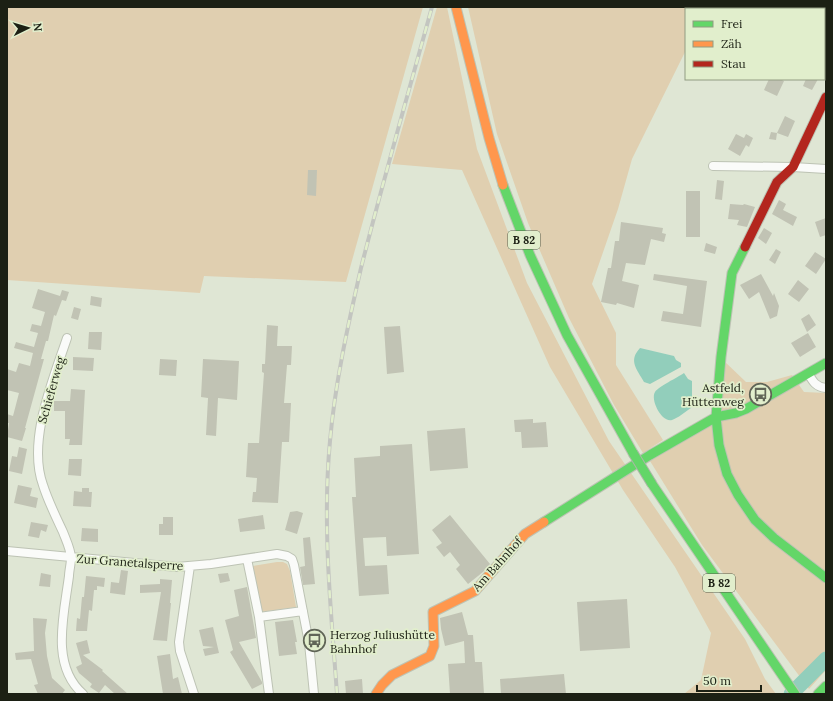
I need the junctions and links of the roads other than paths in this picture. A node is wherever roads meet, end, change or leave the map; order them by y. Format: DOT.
graph roads {
  1 [pos="457,9"];
  2 [pos="826,97"];
  3 [pos="713,166"];
  4 [pos="793,167"];
  5 [pos="826,170"];
  6 [pos="67,338"];
  7 [pos="826,363"];
  8 [pos="808,373"];
  9 [pos="826,388"];
  10 [pos="716,416"];
  11 [pos="7,551"];
  12 [pos="71,557"];
  13 [pos="247,559"];
  14 [pos="190,566"];
  15 [pos="826,578"];
  16 [pos="303,611"];
  17 [pos="259,616"];
  18 [pos="826,686"];
  19 [pos="83,694"];
  20 [pos="194,694"];
  21 [pos="269,694"];
  22 [pos="314,694"];
  23 [pos="376,694"];
  24 [pos="795,694"];
  25 [pos="818,694"];
  1 -- 24 [label="main road, B 82, bridge"];
  2 -- 4 [label="main road"];
  3 -- 4 [label="street"];
  4 -- 5 [label="street"];
  4 -- 10 [label="main road"];
  6 -- 12 [label="street, Schieferweg"];
  7 -- 8 [label="main road"];
  8 -- 9 [label="street"];
  8 -- 10 [label="main road"];
  10 -- 15 [label="main road"];
  10 -- 23 [label="main road, Am Bahnhof"];
  11 -- 12 [label="street, Zur Granetalsperre"];
  12 -- 14 [label="street, Zur Granetalsperre"];
  12 -- 19 [label="street"];
  13 -- 14 [label="street, Zur Granetalsperre"];
  13 -- 16 [label="street, Zur Granetalsperre"];
  13 -- 17 [label="street"];
  14 -- 20 [label="street"];
  16 -- 17 [label="street"];
  16 -- 22 [label="street"];
  17 -- 21 [label="street"];
  18 -- 25 [label="main road"];
}
